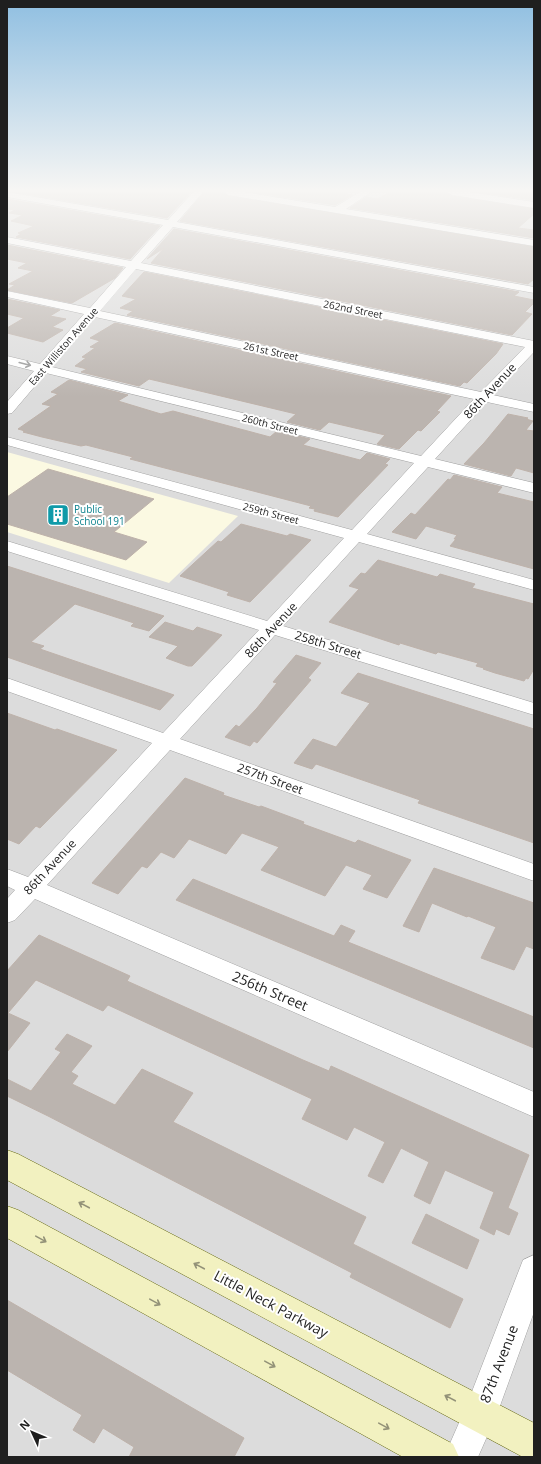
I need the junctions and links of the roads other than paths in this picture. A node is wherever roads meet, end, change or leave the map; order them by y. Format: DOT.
graph roads {
  1 [pos="109,260"];
  2 [pos="137,260"];
  3 [pos="372,260"];
  4 [pos="133,265"];
  5 [pos="534,290"];
  6 [pos="7,294"];
  7 [pos="92,312"];
  8 [pos="534,345"];
  9 [pos="7,360"];
  10 [pos="44,369"];
  11 [pos="484,398"];
  12 [pos="534,408"];
  13 [pos="7,410"];
  14 [pos="7,441"];
  15 [pos="426,462"];
  16 [pos="534,488"];
  17 [pos="357,537"];
  18 [pos="7,546"];
  19 [pos="534,585"];
  20 [pos="273,628"];
  21 [pos="7,684"];
  22 [pos="534,709"];
  23 [pos="166,742"];
  24 [pos="534,873"];
  25 [pos="7,877"];
  26 [pos="31,888"];
  27 [pos="7,914"];
  28 [pos="534,1105"];
  29 [pos="7,1164"];
  30 [pos="7,1221"];
  31 [pos="534,1270"];
  32 [pos="480,1414"];
  33 [pos="534,1443"];
  34 [pos="440,1457"];
  35 [pos="461,1457"];
  1 -- 4 [label="street, 262nd Street"];
  2 -- 4 [label="street, East Williston Avenue"];
  3 -- 5 [label="street"];
  4 -- 7 [label="street, East Williston Avenue"];
  4 -- 8 [label="street, 262nd Street"];
  6 -- 7 [label="street, 261st Street"];
  7 -- 10 [label="street, East Williston Avenue"];
  7 -- 11 [label="street, 261st Street"];
  8 -- 11 [label="street, 86th Avenue"];
  9 -- 10 [label="street, 260th Street, one-way"];
  10 -- 13 [label="street, East Williston Avenue"];
  10 -- 15 [label="street, 260th Street"];
  11 -- 12 [label="street, 261st Street"];
  11 -- 15 [label="street, 86th Avenue"];
  14 -- 17 [label="street, 259th Street"];
  15 -- 16 [label="street, 260th Street"];
  15 -- 17 [label="street, 86th Avenue"];
  17 -- 19 [label="street, 259th Street"];
  17 -- 20 [label="street, 86th Avenue"];
  18 -- 20 [label="street, 258th Street"];
  20 -- 22 [label="street, 258th Street"];
  20 -- 23 [label="street, 86th Avenue"];
  21 -- 23 [label="street, 257th Street"];
  23 -- 24 [label="street, 257th Street"];
  23 -- 26 [label="street, 86th Avenue"];
  25 -- 26 [label="street, 256th Street"];
  26 -- 27 [label="street, 86th Avenue"];
  26 -- 28 [label="street, 256th Street"];
  32 -- 29 [label="main road, Little Neck Parkway, one-way"];
  30 -- 34 [label="main road, one-way"];
  31 -- 32 [label="street, 87th Avenue"];
  32 -- 33 [label="main road, Little Neck Parkway"];
  32 -- 35 [label="street, 87th Avenue"];
}
